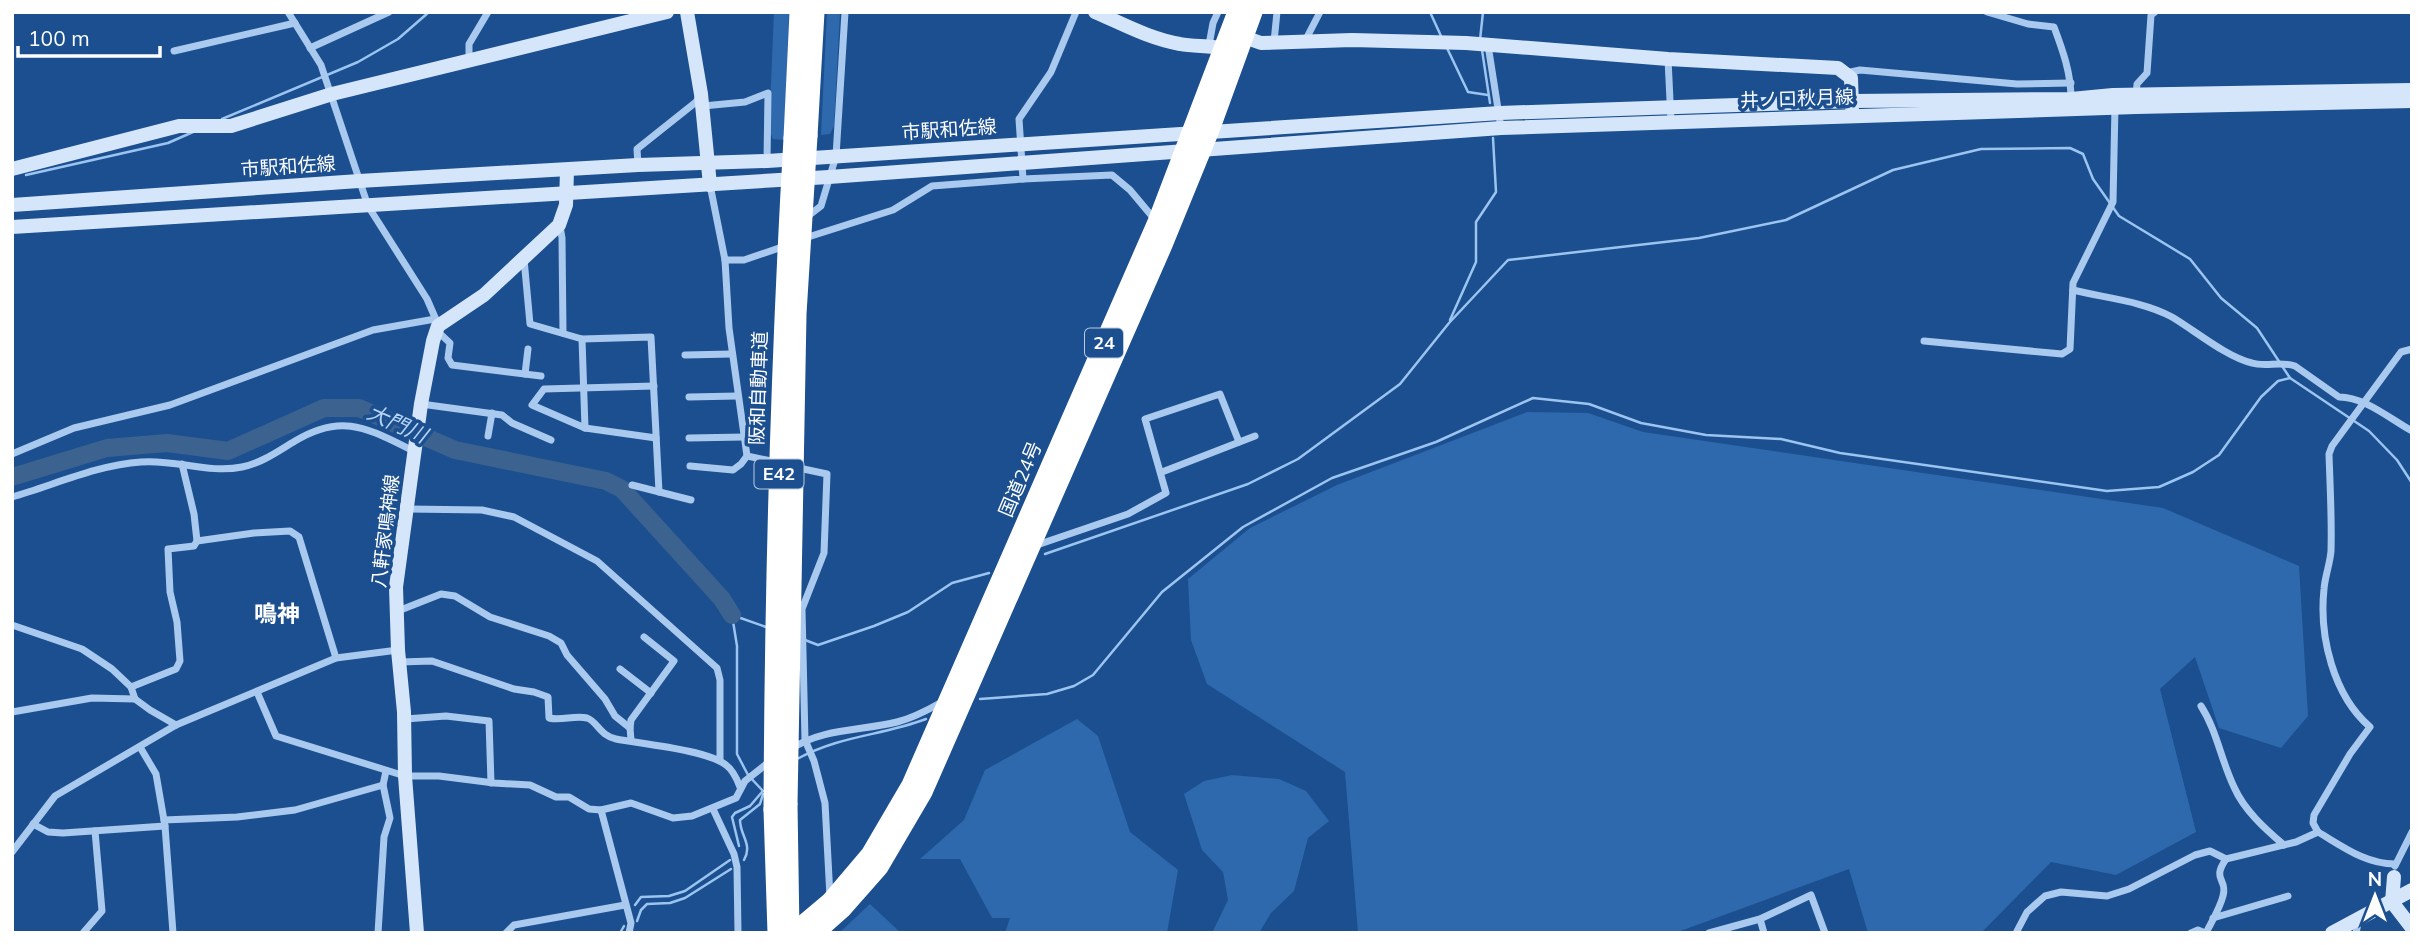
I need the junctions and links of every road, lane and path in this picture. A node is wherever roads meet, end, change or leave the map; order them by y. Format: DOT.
graph roads {
  1 [pos="288,12"];
  2 [pos="389,12"];
  3 [pos="488,12"];
  4 [pos="667,12"];
  5 [pos="687,12"];
  6 [pos="800,12"];
  7 [pos="815,12"];
  8 [pos="845,12"];
  9 [pos="1076,12"];
  10 [pos="1095,12"];
  11 [pos="1218,12"];
  12 [pos="1237,12"];
  13 [pos="1253,12"];
  14 [pos="1277,12"];
  15 [pos="1320,12"];
  16 [pos="1987,12"];
  17 [pos="2155,12"];
  18 [pos="295,23"];
  19 [pos="1244,37"];
  20 [pos="1305,41"];
  21 [pos="1274,42"];
  22 [pos="1488,45"];
  23 [pos="1217,47"];
  24 [pos="310,48"];
  25 [pos="174,51"];
  26 [pos="1668,59"];
  27 [pos="470,61"];
  28 [pos="1846,73"];
  29 [pos="2071,83"];
  30 [pos="2412,90"];
  31 [pos="332,94"];
  32 [pos="2071,99"];
  33 [pos="702,100"];
  34 [pos="2412,101"];
  35 [pos="2114,102"];
  36 [pos="2136,102"];
  37 [pos="1852,108"];
  38 [pos="1671,114"];
  39 [pos="1500,120"];
  40 [pos="1201,131"];
  41 [pos="801,137"];
  42 [pos="1020,143"];
  43 [pos="1193,151"];
  44 [pos="836,156"];
  45 [pos="767,161"];
  46 [pos="708,162"];
  47 [pos="1022,162"];
  48 [pos="638,165"];
  49 [pos="12,169"];
  50 [pos="567,170"];
  51 [pos="829,177"];
  52 [pos="1023,179"];
  53 [pos="359,181"];
  54 [pos="710,185"];
  55 [pos="566,194"];
  56 [pos="12,205"];
  57 [pos="368,206"];
  58 [pos="1157,222"];
  59 [pos="559,225"];
  60 [pos="12,227"];
  61 [pos="807,237"];
  62 [pos="524,258"];
  63 [pos="725,260"];
  64 [pos="2073,290"];
  65 [pos="437,325"];
  66 [pos="564,333"];
  67 [pos="582,339"];
  68 [pos="1924,341"];
  69 [pos="528,349"];
  70 [pos="2412,349"];
  71 [pos="732,354"];
  72 [pos="685,355"];
  73 [pos="525,374"];
  74 [pos="541,376"];
  75 [pos="654,386"];
  76 [pos="585,387"];
  77 [pos="737,396"];
  78 [pos="689,397"];
  79 [pos="2363,402"];
  80 [pos="420,407"];
  81 [pos="492,413"];
  82 [pos="585,428"];
  83 [pos="2412,431"];
  84 [pos="488,436"];
  85 [pos="1255,436"];
  86 [pos="744,437"];
  87 [pos="656,438"];
  88 [pos="689,438"];
  89 [pos="551,440"];
  90 [pos="1239,442"];
  91 [pos="414,449"];
  92 [pos="12,454"];
  93 [pos="747,456"];
  94 [pos="182,464"];
  95 [pos="690,466"];
  96 [pos="1162,471"];
  97 [pos="632,485"];
  98 [pos="659,492"];
  99 [pos="12,496"];
  100 [pos="691,500"];
  101 [pos="408,509"];
  102 [pos="197,541"];
  103 [pos="1022,550"];
  104 [pos="397,611"];
  105 [pos="12,625"];
  106 [pos="644,637"];
  107 [pos="399,656"];
  108 [pos="336,658"];
  109 [pos="620,669"];
  110 [pos="131,687"];
  111 [pos="969,691"];
  112 [pos="257,692"];
  113 [pos="651,693"];
  114 [pos="135,699"];
  115 [pos="949,699"];
  116 [pos="2201,706"];
  117 [pos="12,712"];
  118 [pos="404,719"];
  119 [pos="176,725"];
  120 [pos="630,729"];
  121 [pos="631,740"];
  122 [pos="806,742"];
  123 [pos="140,747"];
  124 [pos="720,761"];
  125 [pos="386,771"];
  126 [pos="404,776"];
  127 [pos="491,783"];
  128 [pos="743,784"];
  129 [pos="383,785"];
  130 [pos="713,809"];
  131 [pos="601,810"];
  132 [pos="164,823"];
  133 [pos="33,824"];
  134 [pos="95,831"];
  135 [pos="2318,832"];
  136 [pos="2412,832"];
  137 [pos="2284,845"];
  138 [pos="2412,847"];
  139 [pos="12,852"];
  140 [pos="2226,859"];
  141 [pos="2396,866"];
  142 [pos="2412,890"];
  143 [pos="2288,896"];
  144 [pos="2392,902"];
  145 [pos="625,905"];
  146 [pos="836,905"];
  147 [pos="2213,918"];
  148 [pos="1760,919"];
  149 [pos="2358,925"];
  150 [pos="2412,928"];
  151 [pos="785,929"];
  152 [pos="83,933"];
  153 [pos="173,933"];
  154 [pos="378,933"];
  155 [pos="417,933"];
  156 [pos="506,933"];
  157 [pos="629,933"];
  158 [pos="738,933"];
  159 [pos="815,933"];
  160 [pos="1709,933"];
  161 [pos="1764,933"];
  162 [pos="1825,933"];
  163 [pos="2016,933"];
  164 [pos="2191,933"];
  165 [pos="2205,933"];
  166 [pos="2332,933"];
  1 -- 18 [label="street"];
  2 -- 24 [label="street"];
  3 -- 27 [label="street"];
  4 -- 27 [label="street"];
  5 -- 33 [label="street"];
  6 -- 41 [label="highway, 阪和自動車道 / E42"];
  7 -- 41 [label="highway, 阪和自動車道 / E42"];
  8 -- 44 [label="street"];
  9 -- 42 [label="street"];
  10 -- 23 [label="street"];
  11 -- 23 [label="street"];
  12 -- 23 [label="highway, 国道24号 / 24"];
  13 -- 19 [label="highway, 国道24号 / 24"];
  14 -- 21 [label="street"];
  15 -- 20 [label="street"];
  16 -- 29 [label="street"];
  17 -- 36 [label="street"];
  18 -- 24 [label="street"];
  18 -- 25 [label="street"];
  19 -- 21 [label="street"];
  19 -- 40 [label="highway, 国道24号 / 24"];
  20 -- 21 [label="street"];
  20 -- 22 [label="street"];
  22 -- 26 [label="street"];
  22 -- 39 [label="street"];
  23 -- 40 [label="highway, 国道24号 / 24"];
  24 -- 31 [label="street"];
  26 -- 28 [label="street"];
  26 -- 38 [label="street"];
  27 -- 31 [label="street"];
  28 -- 29 [label="street"];
  28 -- 37 [label="street"];
  29 -- 32 [label="street"];
  30 -- 36 [label="street, 井ノ口秋月線"];
  31 -- 49 [label="street"];
  31 -- 53 [label="street"];
  32 -- 35 [label="street, 井ノ口秋月線"];
  32 -- 37 [label="street, 井ノ口秋月線"];
  33 -- 45 [label="street"];
  33 -- 46 [label="street"];
  33 -- 48 [label="street"];
  34 -- 36 [label="street, 井ノ口秋月線"];
  35 -- 36 [label="street, 井ノ口秋月線"];
  35 -- 37 [label="street, 井ノ口秋月線"];
  35 -- 64 [label="street"];
  37 -- 38 [label="street, 井ノ口秋月線"];
  38 -- 39 [label="street, 井ノ口秋月線"];
  39 -- 40 [label="street, 井ノ口秋月線"];
  39 -- 43 [label="street, 井ノ口秋月線"];
  40 -- 42 [label="street, 市駅和佐線"];
  40 -- 43 [label="highway, 国道24号 / 24"];
  41 -- 151 [label="highway, 阪和自動車道 / E42, bridge"];
  42 -- 44 [label="street, 市駅和佐線"];
  42 -- 47 [label="street"];
  43 -- 47 [label="street, 市駅和佐線"];
  43 -- 58 [label="highway, 国道24号 / 24"];
  43 -- 103 [label="highway, 国道24号 / 24"];
  44 -- 45 [label="street, 市駅和佐線"];
  44 -- 51 [label="street"];
  45 -- 46 [label="street, 市駅和佐線"];
  46 -- 48 [label="street"];
  46 -- 54 [label="street"];
  47 -- 51 [label="street, 市駅和佐線"];
  47 -- 52 [label="street"];
  48 -- 50 [label="street"];
  50 -- 53 [label="street, 市駅和佐線"];
  50 -- 55 [label="street"];
  51 -- 54 [label="street, 市駅和佐線"];
  51 -- 61 [label="street"];
  52 -- 58 [label="street"];
  52 -- 61 [label="street"];
  53 -- 56 [label="street, 市駅和佐線"];
  53 -- 57 [label="street"];
  54 -- 55 [label="street"];
  54 -- 63 [label="street"];
  55 -- 57 [label="street"];
  55 -- 59 [label="street"];
  57 -- 60 [label="street"];
  57 -- 65 [label="street"];
  58 -- 103 [label="highway, 国道24号 / 24"];
  59 -- 62 [label="street"];
  59 -- 66 [label="street"];
  61 -- 63 [label="street"];
  62 -- 65 [label="street"];
  62 -- 66 [label="street"];
  63 -- 71 [label="street"];
  64 -- 68 [label="street"];
  64 -- 79 [label="street"];
  65 -- 73 [label="street"];
  65 -- 80 [label="street, 八軒家鳴神線"];
  65 -- 92 [label="street"];
  66 -- 67 [label="street"];
  67 -- 75 [label="street"];
  67 -- 76 [label="street"];
  69 -- 73 [label="street"];
  70 -- 79 [label="street"];
  71 -- 72 [label="street"];
  71 -- 77 [label="street"];
  73 -- 74 [label="street"];
  75 -- 76 [label="street"];
  75 -- 87 [label="street"];
  76 -- 82 [label="street"];
  76 -- 82 [label="street"];
  77 -- 78 [label="street"];
  77 -- 86 [label="street"];
  79 -- 83 [label="street"];
  79 -- 135 [label="street"];
  80 -- 81 [label="street"];
  80 -- 91 [label="street, 八軒家鳴神線"];
  81 -- 84 [label="street"];
  81 -- 89 [label="street"];
  82 -- 87 [label="street"];
  85 -- 90 [label="street"];
  86 -- 88 [label="street"];
  86 -- 93 [label="street"];
  87 -- 98 [label="street"];
  90 -- 96 [label="street"];
  90 -- 96 [label="street"];
  91 -- 94 [label="street"];
  91 -- 101 [label="street, 八軒家鳴神線"];
  93 -- 95 [label="street"];
  93 -- 122 [label="street"];
  94 -- 99 [label="street"];
  94 -- 102 [label="street"];
  96 -- 103 [label="street"];
  97 -- 98 [label="street"];
  98 -- 100 [label="street"];
  101 -- 104 [label="street, 八軒家鳴神線"];
  101 -- 124 [label="street"];
  102 -- 108 [label="street"];
  102 -- 110 [label="street"];
  103 -- 111 [label="highway, 国道24号 / 24"];
  103 -- 115 [label="highway, 国道24号 / 24"];
  104 -- 107 [label="street, 八軒家鳴神線"];
  104 -- 120 [label="street"];
  105 -- 110 [label="street"];
  106 -- 113 [label="street"];
  107 -- 108 [label="street"];
  107 -- 118 [label="street, 八軒家鳴神線"];
  107 -- 121 [label="street"];
  108 -- 112 [label="street"];
  109 -- 113 [label="street"];
  110 -- 114 [label="street"];
  111 -- 115 [label="street"];
  111 -- 146 [label="highway, 国道24号 / 24"];
  112 -- 119 [label="street"];
  112 -- 125 [label="street"];
  113 -- 120 [label="street"];
  114 -- 117 [label="street"];
  114 -- 119 [label="street"];
  115 -- 122 [label="street"];
  115 -- 146 [label="highway, 国道24号 / 24"];
  116 -- 137 [label="street"];
  118 -- 126 [label="street, 八軒家鳴神線"];
  118 -- 127 [label="street"];
  119 -- 123 [label="street"];
  120 -- 121 [label="street"];
  121 -- 124 [label="street"];
  122 -- 128 [label="street"];
  122 -- 146 [label="street"];
  123 -- 132 [label="street"];
  123 -- 133 [label="street"];
  124 -- 128 [label="street"];
  125 -- 126 [label="street"];
  125 -- 129 [label="street"];
  126 -- 127 [label="street"];
  126 -- 155 [label="street, 八軒家鳴神線"];
  127 -- 131 [label="street"];
  128 -- 130 [label="street"];
  129 -- 132 [label="street"];
  129 -- 154 [label="street"];
  130 -- 131 [label="street"];
  130 -- 158 [label="street"];
  131 -- 145 [label="street"];
  132 -- 134 [label="street"];
  132 -- 153 [label="street"];
  133 -- 134 [label="street"];
  133 -- 139 [label="street"];
  134 -- 152 [label="street"];
  135 -- 137 [label="street"];
  135 -- 141 [label="street"];
  136 -- 141 [label="street"];
  137 -- 140 [label="street"];
  138 -- 141 [label="street"];
  140 -- 147 [label="street"];
  140 -- 163 [label="street"];
  141 -- 144 [label="street"];
  142 -- 144 [label="street"];
  143 -- 147 [label="street"];
  144 -- 149 [label="street"];
  144 -- 150 [label="street"];
  145 -- 156 [label="street"];
  145 -- 157 [label="street"];
  146 -- 151 [label="highway, 国道24号 / 24"];
  146 -- 159 [label="highway, 国道24号 / 24"];
  147 -- 165 [label="street"];
  148 -- 160 [label="street"];
  148 -- 161 [label="street"];
  148 -- 162 [label="street"];
  149 -- 166 [label="street"];
  164 -- 165 [label="street"];
}
